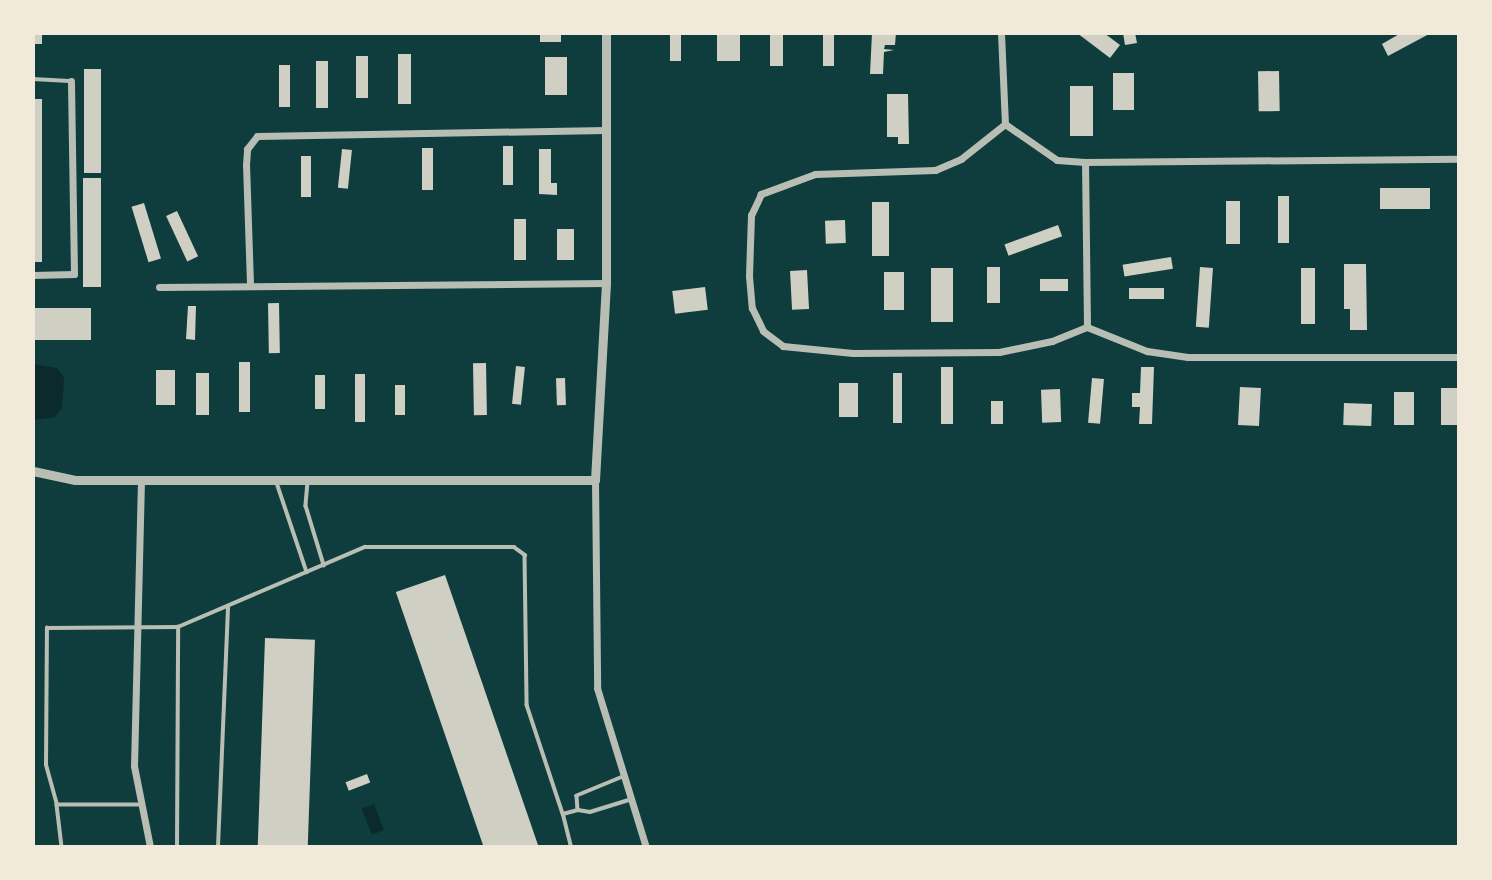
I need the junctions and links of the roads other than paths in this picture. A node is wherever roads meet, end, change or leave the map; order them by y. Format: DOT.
graph roads {
  1 [pos="606,33"];
  2 [pos="1001,33"];
  3 [pos="33,79"];
  4 [pos="71,81"];
  5 [pos="1005,124"];
  6 [pos="605,130"];
  7 [pos="1459,159"];
  8 [pos="1085,162"];
  9 [pos="33,275"];
  10 [pos="606,283"];
  11 [pos="250,284"];
  12 [pos="159,287"];
  13 [pos="1087,327"];
  14 [pos="1459,357"];
  15 [pos="33,471"];
  16 [pos="141,480"];
  17 [pos="595,480"];
  18 [pos="308,482"];
  19 [pos="277,483"];
  20 [pos="324,565"];
  21 [pos="307,572"];
  22 [pos="228,606"];
  23 [pos="178,627"];
  24 [pos="139,628"];
  25 [pos="623,777"];
  26 [pos="631,799"];
  27 [pos="57,805"];
  28 [pos="141,805"];
  29 [pos="578,810"];
  30 [pos="563,814"];
  31 [pos="62,847"];
  32 [pos="150,847"];
  33 [pos="177,847"];
  34 [pos="218,847"];
  35 [pos="571,847"];
  36 [pos="646,847"];
  1 -- 6 [label="street"];
  2 -- 5 [label="street"];
  3 -- 4 [label="lane"];
  4 -- 9 [label="street"];
  5 -- 8 [label="street"];
  5 -- 13 [label="street"];
  6 -- 10 [label="street"];
  6 -- 11 [label="street"];
  7 -- 8 [label="street"];
  8 -- 13 [label="street"];
  10 -- 11 [label="street"];
  10 -- 17 [label="street"];
  11 -- 12 [label="street"];
  13 -- 14 [label="street"];
  15 -- 16 [label="street"];
  16 -- 19 [label="street"];
  16 -- 24 [label="street"];
  17 -- 18 [label="street"];
  17 -- 25 [label="street"];
  18 -- 19 [label="street"];
  18 -- 20 [label="lane"];
  19 -- 21 [label="lane"];
  20 -- 21 [label="lane"];
  20 -- 30 [label="lane"];
  21 -- 22 [label="lane"];
  22 -- 23 [label="lane"];
  22 -- 34 [label="lane"];
  23 -- 24 [label="lane"];
  23 -- 33 [label="lane"];
  24 -- 27 [label="lane"];
  24 -- 28 [label="street"];
  25 -- 26 [label="street"];
  25 -- 29 [label="lane"];
  26 -- 29 [label="lane"];
  26 -- 36 [label="street"];
  27 -- 28 [label="lane"];
  27 -- 31 [label="lane"];
  28 -- 32 [label="street"];
  29 -- 30 [label="lane"];
  30 -- 35 [label="lane"];
}
